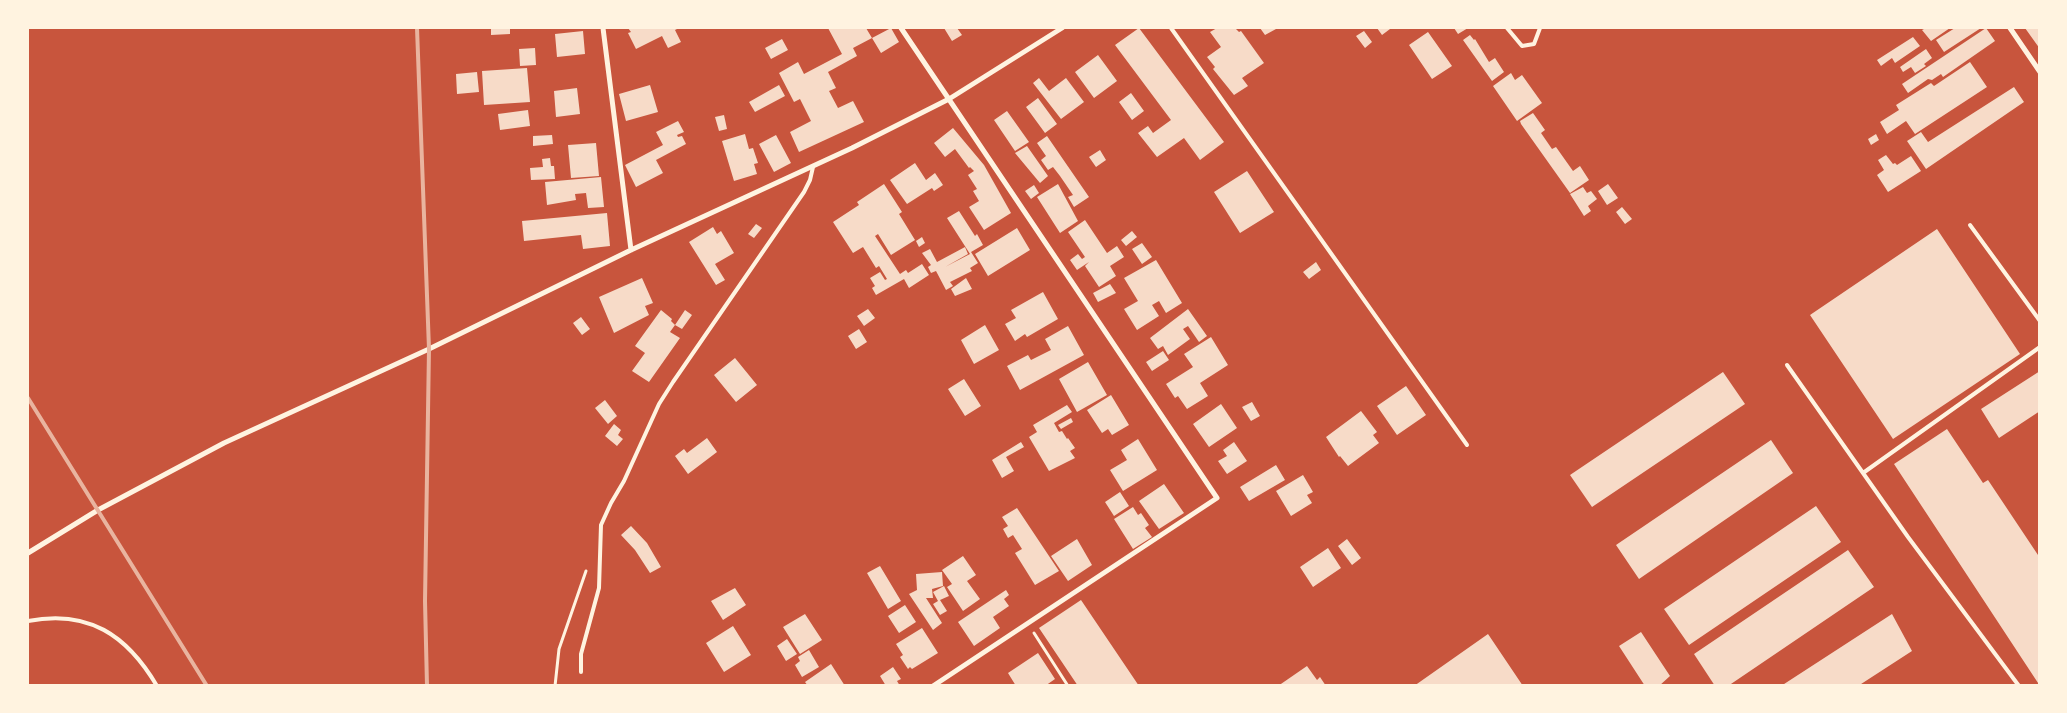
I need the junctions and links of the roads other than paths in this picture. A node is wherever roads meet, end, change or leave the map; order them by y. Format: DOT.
graph roads {
  1 [pos="603,28"];
  2 [pos="901,28"];
  3 [pos="1062,28"];
  4 [pos="1171,28"];
  5 [pos="1507,28"];
  6 [pos="1540,28"];
  7 [pos="2010,28"];
  8 [pos="2040,72"];
  9 [pos="949,99"];
  10 [pos="813,167"];
  11 [pos="1970,225"];
  12 [pos="631,250"];
  13 [pos="2040,321"];
  14 [pos="2040,347"];
  15 [pos="1787,365"];
  16 [pos="1467,445"];
  17 [pos="1863,473"];
  18 [pos="28,552"];
  19 [pos="28,621"];
  20 [pos="581,672"];
  21 [pos="157,686"];
  22 [pos="933,686"];
  23 [pos="2019,686"];
  1 -- 12 [label="street"];
  2 -- 9 [label="street"];
  3 -- 9 [label="street"];
  4 -- 16 [label="lane"];
  5 -- 6 [label="lane"];
  7 -- 8 [label="street"];
  9 -- 10 [label="street"];
  9 -- 22 [label="street"];
  10 -- 12 [label="street"];
  10 -- 20 [label="lane"];
  11 -- 13 [label="lane"];
  12 -- 18 [label="street"];
  14 -- 17 [label="lane"];
  15 -- 17 [label="lane"];
  17 -- 23 [label="lane"];
  19 -- 21 [label="lane"];
}
